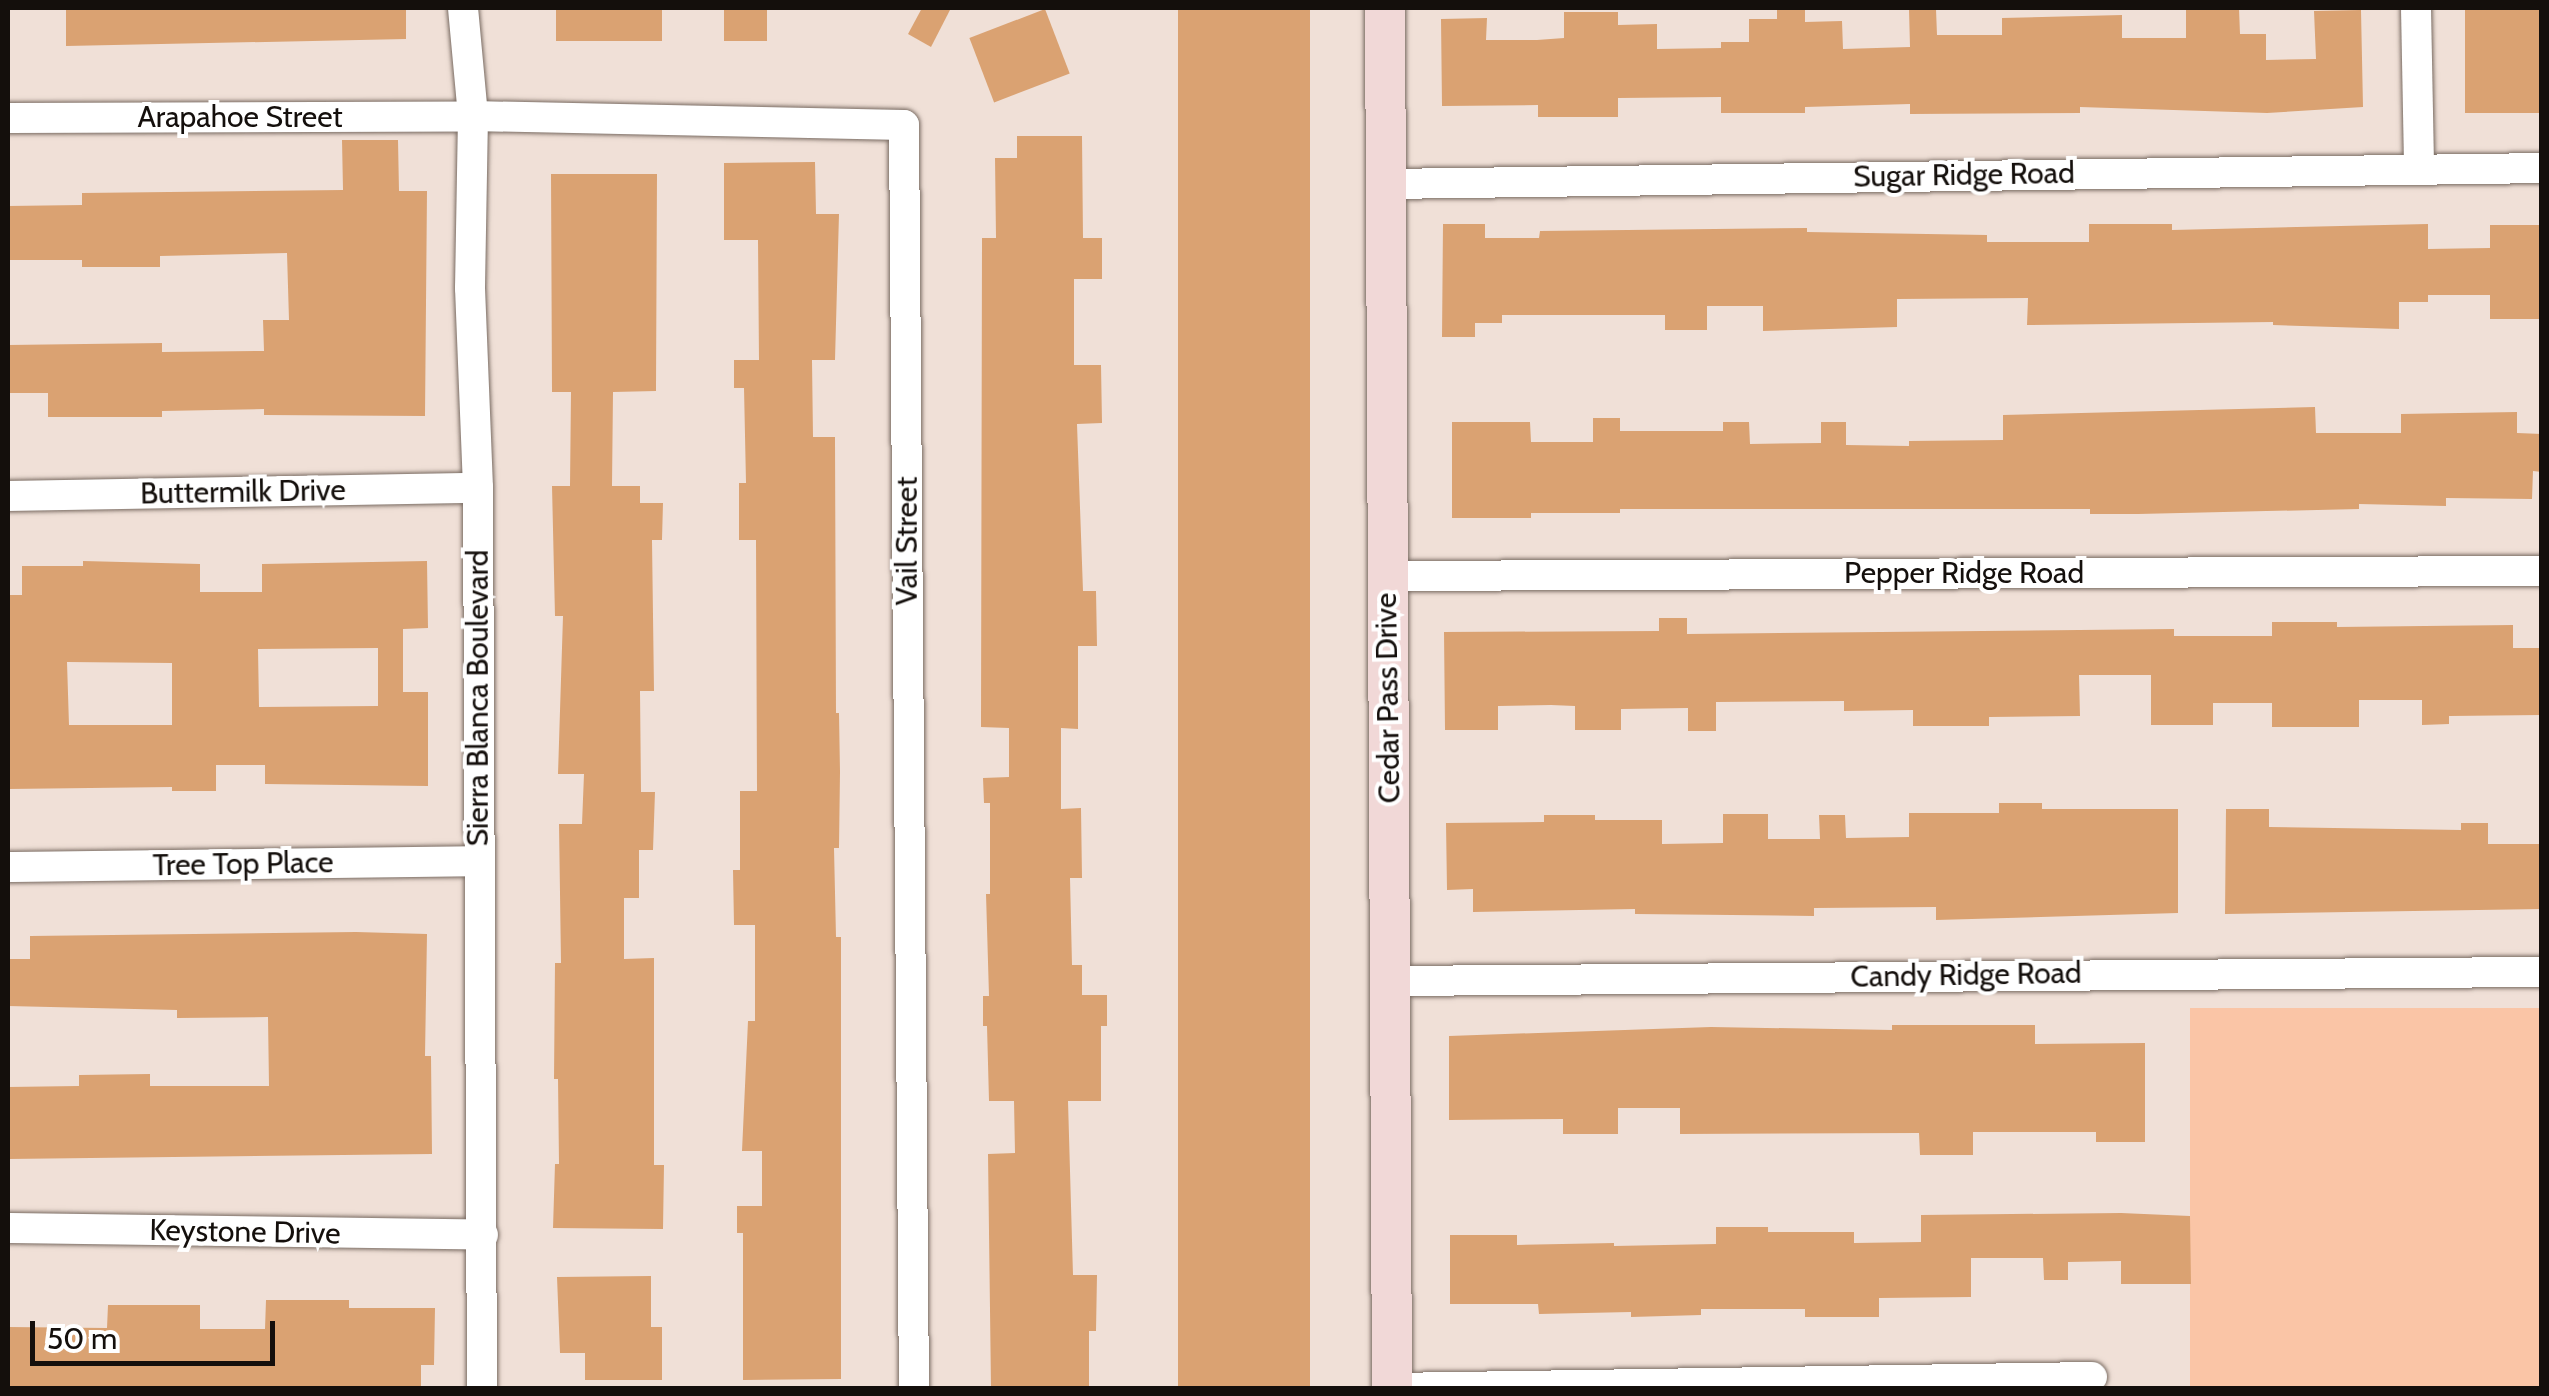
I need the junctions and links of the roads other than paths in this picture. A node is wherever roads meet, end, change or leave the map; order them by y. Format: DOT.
graph roads {
  1 [pos="463,8"];
  2 [pos="1384,8"];
  3 [pos="2416,8"];
  4 [pos="474,116"];
  5 [pos="8,118"];
  6 [pos="2419,168"];
  7 [pos="2542,168"];
  8 [pos="1386,184"];
  9 [pos="478,488"];
  10 [pos="8,496"];
  11 [pos="2542,570"];
  12 [pos="1387,576"];
  13 [pos="478,861"];
  14 [pos="8,867"];
  15 [pos="2542,972"];
  16 [pos="1391,981"];
  17 [pos="8,1228"];
  18 [pos="483,1235"];
  19 [pos="2092,1378"];
  20 [pos="482,1388"];
  21 [pos="914,1388"];
  22 [pos="1392,1388"];
  1 -- 4 [label="street, Sierra Blanca Boulevard"];
  2 -- 8 [label="street, Cedar Pass Drive"];
  3 -- 6 [label="street"];
  4 -- 5 [label="street, Arapahoe Street"];
  4 -- 9 [label="street, Sierra Blanca Boulevard"];
  4 -- 21 [label="street, Vail Street"];
  6 -- 7 [label="street, Sugar Ridge Road"];
  6 -- 8 [label="street, Sugar Ridge Road"];
  8 -- 12 [label="street, Cedar Pass Drive"];
  9 -- 10 [label="street, Buttermilk Drive"];
  9 -- 13 [label="street, Sierra Blanca Boulevard"];
  11 -- 12 [label="street, Pepper Ridge Road"];
  12 -- 16 [label="street, Cedar Pass Drive"];
  13 -- 14 [label="street, Tree Top Place"];
  13 -- 18 [label="street, Sierra Blanca Boulevard"];
  15 -- 16 [label="street, Candy Ridge Road"];
  16 -- 22 [label="street, Cedar Pass Drive"];
  17 -- 18 [label="street, Keystone Drive"];
  18 -- 20 [label="street, Sierra Blanca Boulevard"];
  19 -- 22 [label="street"];
}
